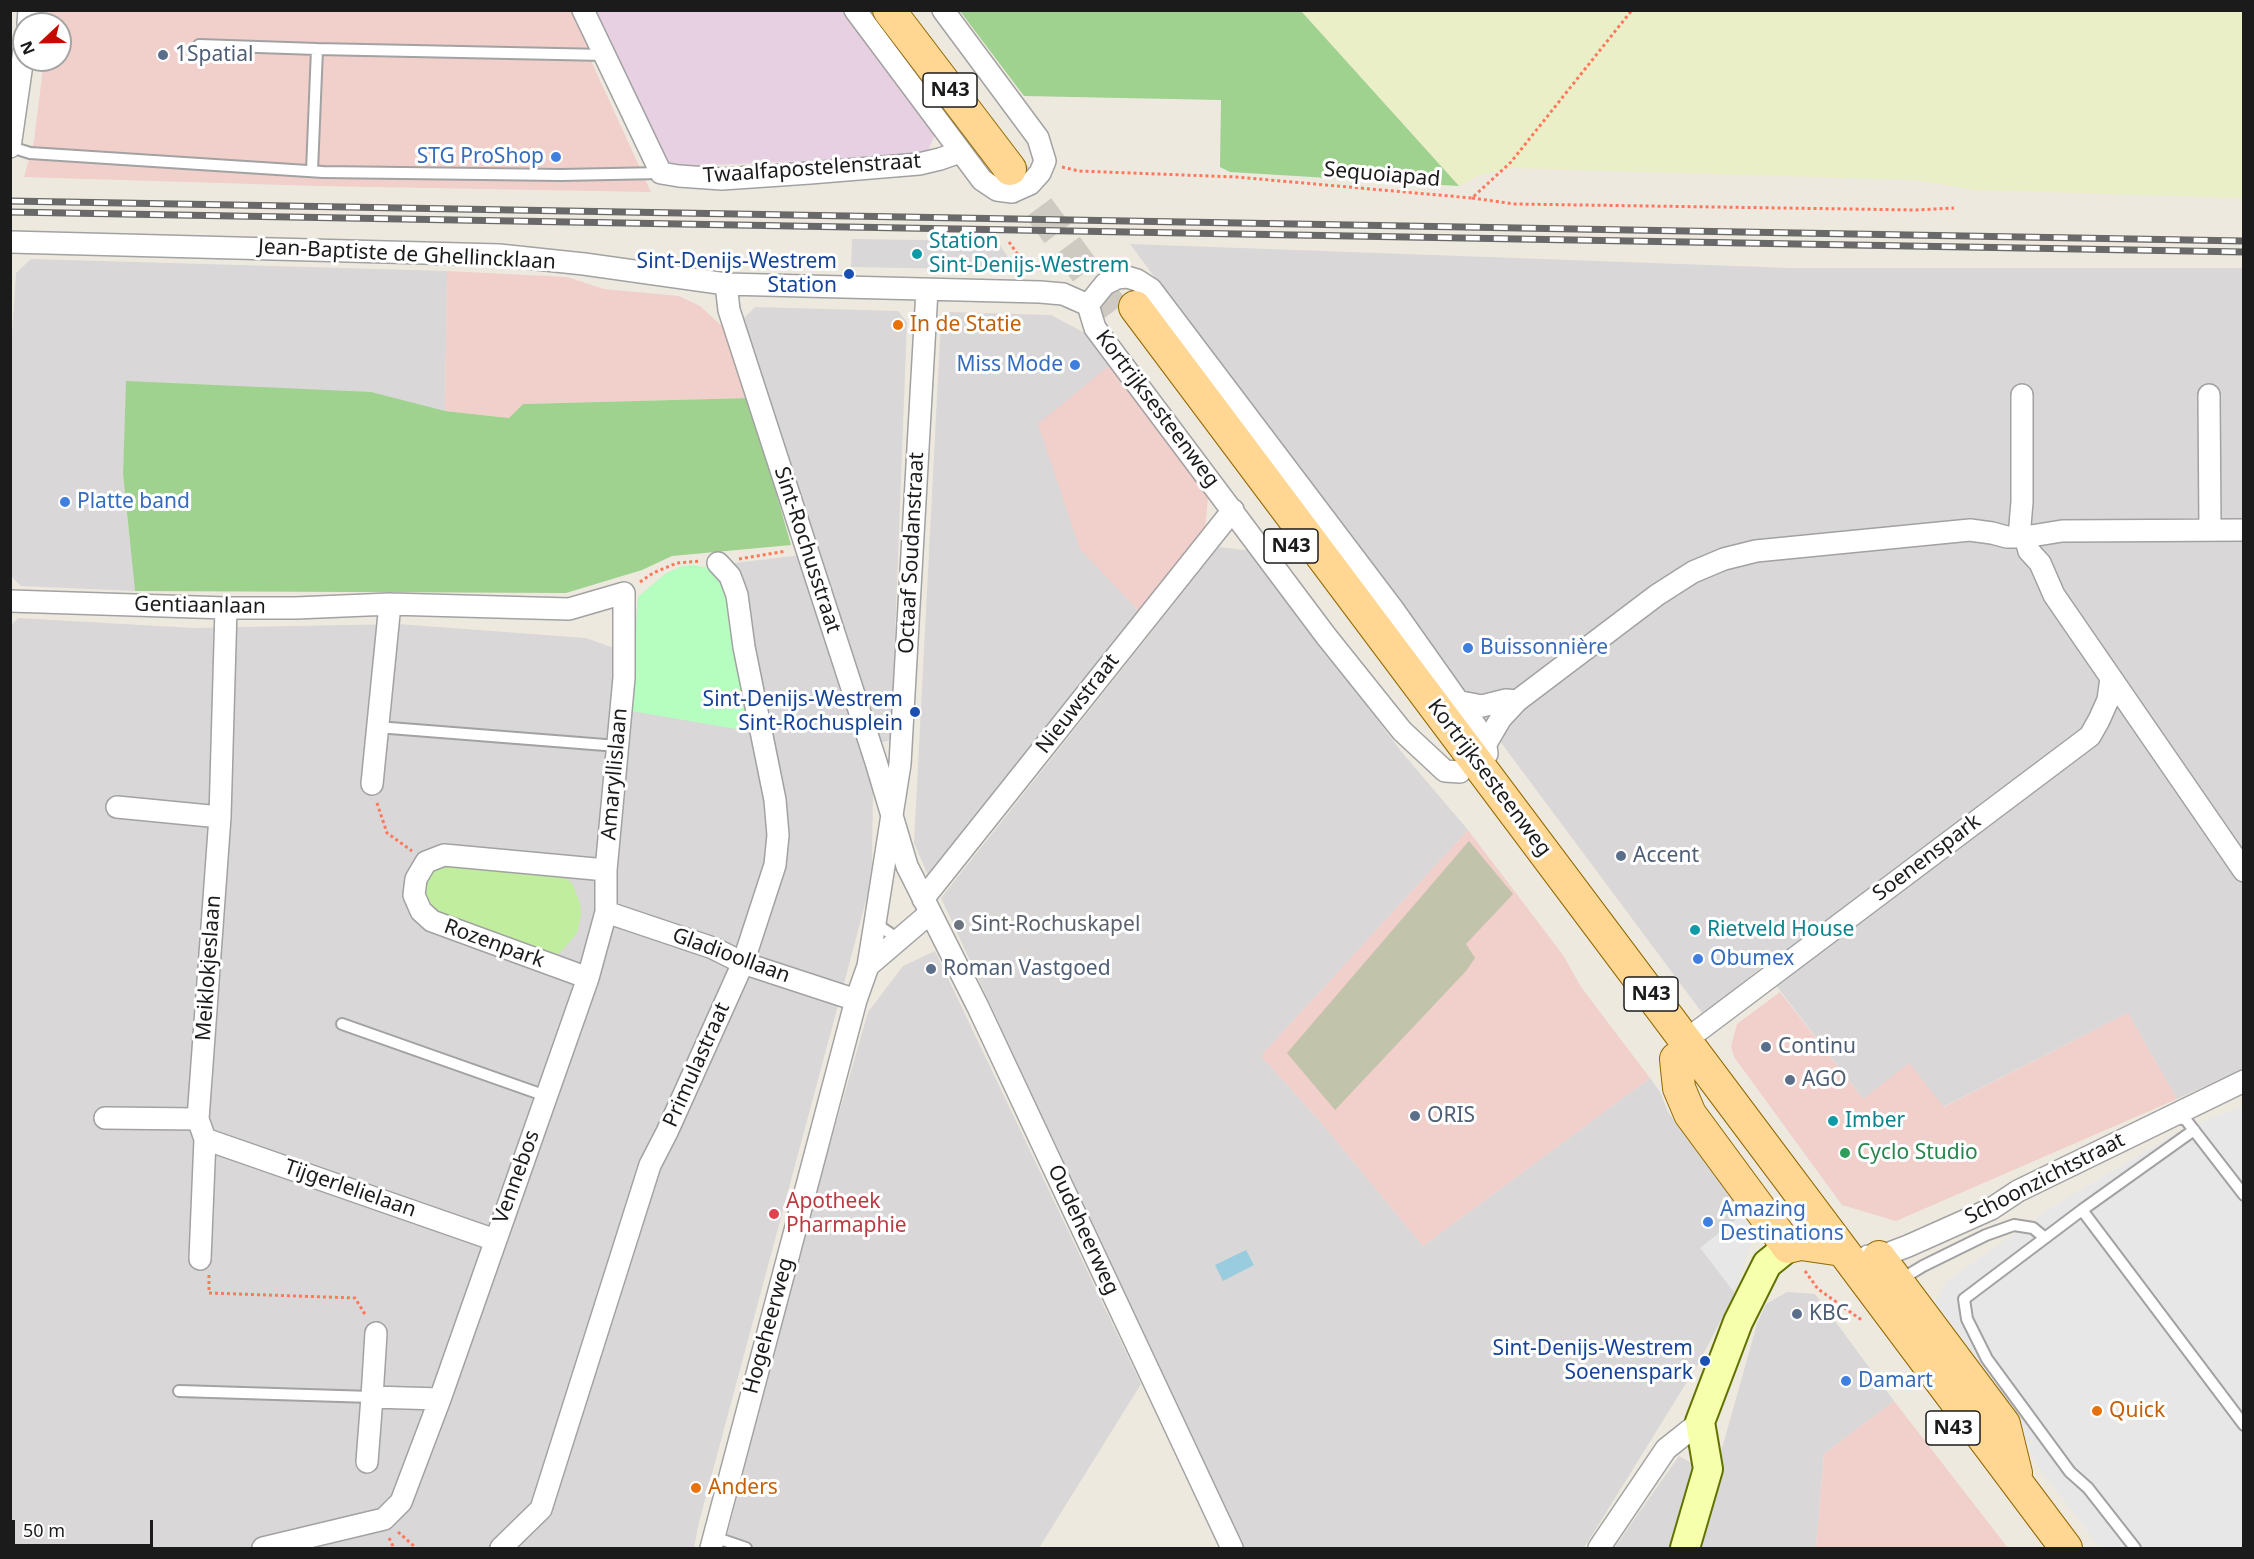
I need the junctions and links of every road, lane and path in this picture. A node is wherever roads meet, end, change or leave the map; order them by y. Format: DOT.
graph roads {
  1 [pos="584,10"];
  2 [pos="855,10"];
  3 [pos="889,10"];
  4 [pos="913,10"];
  5 [pos="943,10"];
  6 [pos="1632,10"];
  7 [pos="199,45"];
  8 [pos="317,50"];
  9 [pos="605,55"];
  10 [pos="21,72"];
  11 [pos="11,147"];
  12 [pos="960,152"];
  13 [pos="1027,163"];
  14 [pos="312,171"];
  15 [pos="661,172"];
  16 [pos="1472,198"];
  17 [pos="1954,207"];
  18 [pos="10,242"];
  19 [pos="1009,242"];
  20 [pos="1027,267"];
  21 [pos="726,284"];
  22 [pos="927,290"];
  23 [pos="1088,305"];
  24 [pos="2022,395"];
  25 [pos="2209,395"];
  26 [pos="1233,510"];
  27 [pos="2210,530"];
  28 [pos="2244,530"];
  29 [pos="2029,536"];
  30 [pos="717,563"];
  31 [pos="624,593"];
  32 [pos="10,601"];
  33 [pos="390,604"];
  34 [pos="226,608"];
  35 [pos="2111,678"];
  36 [pos="1517,700"];
  37 [pos="1461,702"];
  38 [pos="378,727"];
  39 [pos="1487,742"];
  40 [pos="618,746"];
  41 [pos="1453,772"];
  42 [pos="372,784"];
  43 [pos="1499,792"];
  44 [pos="117,807"];
  45 [pos="891,816"];
  46 [pos="220,817"];
  47 [pos="426,862"];
  48 [pos="907,866"];
  49 [pos="606,870"];
  50 [pos="2244,871"];
  51 [pos="883,872"];
  52 [pos="927,906"];
  53 [pos="606,912"];
  54 [pos="875,923"];
  55 [pos="898,939"];
  56 [pos="595,954"];
  57 [pos="743,963"];
  58 [pos="868,966"];
  59 [pos="588,978"];
  60 [pos="856,1000"];
  61 [pos="342,1024"];
  62 [pos="1681,1050"];
  63 [pos="2244,1081"];
  64 [pos="546,1096"];
  65 [pos="2172,1116"];
  66 [pos="105,1118"];
  67 [pos="201,1129"];
  68 [pos="2194,1130"];
  69 [pos="2244,1195"];
  70 [pos="2082,1210"];
  71 [pos="2045,1238"];
  72 [pos="495,1240"];
  73 [pos="1815,1247"];
  74 [pos="1879,1257"];
  75 [pos="200,1259"];
  76 [pos="1884,1292"];
  77 [pos="376,1333"];
  78 [pos="1883,1335"];
  79 [pos="179,1391"];
  80 [pos="372,1397"];
  81 [pos="440,1400"];
  82 [pos="1700,1422"];
  83 [pos="2244,1425"];
  84 [pos="367,1462"];
  85 [pos="712,1543"];
  86 [pos="267,1548"];
  87 [pos="501,1548"];
  88 [pos="746,1548"];
  89 [pos="1232,1548"];
  90 [pos="1599,1548"];
  91 [pos="1684,1548"];
  92 [pos="2044,1548"];
  93 [pos="2066,1548"];
  94 [pos="2135,1548"];
  1 -- 9 [label="street"];
  2 -- 12 [label="street"];
  3 -- 13 [label="main road, N43"];
  4 -- 13 [label="main road, N43"];
  5 -- 13 [label="street"];
  6 -- 16 [label="path"];
  7 -- 8 [label="lane"];
  8 -- 9 [label="lane"];
  8 -- 14 [label="lane"];
  9 -- 15 [label="street"];
  10 -- 11 [label="street"];
  11 -- 14 [label="lane"];
  12 -- 13 [label="street"];
  12 -- 15 [label="street, Twaalfapostelenstraat"];
  13 -- 16 [label="path, Sequoiapad"];
  14 -- 15 [label="lane"];
  16 -- 17 [label="path, Sequoiapad"];
  18 -- 21 [label="street, Jean-Baptiste de Ghellincklaan"];
  19 -- 20 [label="path"];
  21 -- 22 [label="street, Jean-Baptiste de Ghellincklaan"];
  21 -- 45 [label="street, Sint-Rochusstraat"];
  22 -- 23 [label="street, Jean-Baptiste de Ghellincklaan"];
  22 -- 45 [label="street, Octaaf Soudanstraat"];
  23 -- 26 [label="street, Kortrijksesteenweg"];
  23 -- 37 [label="street, Kortrijksesteenweg"];
  24 -- 29 [label="street"];
  25 -- 27 [label="street"];
  26 -- 41 [label="street, Kortrijksesteenweg"];
  26 -- 52 [label="street, Nieuwstraat"];
  27 -- 28 [label="street"];
  27 -- 29 [label="street"];
  29 -- 35 [label="street"];
  29 -- 36 [label="street"];
  30 -- 57 [label="street, Primulastraat"];
  31 -- 33 [label="street, Gentiaanlaan"];
  31 -- 40 [label="street, Amaryllislaan"];
  32 -- 34 [label="street, Gentiaanlaan"];
  33 -- 34 [label="street, Gentiaanlaan"];
  33 -- 38 [label="street"];
  34 -- 46 [label="street, Meiklokjeslaan"];
  35 -- 50 [label="street"];
  35 -- 62 [label="street, Soenenspark"];
  36 -- 37 [label="street"];
  36 -- 39 [label="street"];
  37 -- 39 [label="street, Kortrijksesteenweg"];
  38 -- 40 [label="lane"];
  38 -- 42 [label="street"];
  39 -- 43 [label="street"];
  40 -- 49 [label="street, Amaryllislaan"];
  41 -- 43 [label="main road, Kortrijksesteenweg / N43"];
  41 -- 62 [label="main road, Kortrijksesteenweg / N43"];
  42 -- 47 [label="path"];
  43 -- 62 [label="main road, Kortrijksesteenweg / N43"];
  44 -- 46 [label="street"];
  45 -- 48 [label="street, Sint-Rochusstraat"];
  45 -- 51 [label="street, Octaaf Soudanstraat"];
  46 -- 67 [label="street, Meiklokjeslaan"];
  47 -- 49 [label="street"];
  47 -- 59 [label="street, Rozenpark"];
  48 -- 51 [label="lane"];
  48 -- 52 [label="street, Oudeheerweg"];
  49 -- 53 [label="street, Amaryllislaan"];
  51 -- 54 [label="street, Hogeheerweg"];
  52 -- 55 [label="street, Nieuwstraat"];
  52 -- 89 [label="street, Oudeheerweg"];
  53 -- 56 [label="street, Amaryllislaan"];
  53 -- 57 [label="street, Gladioollaan"];
  54 -- 55 [label="lane"];
  54 -- 58 [label="street, Hogeheerweg"];
  55 -- 58 [label="street, Nieuwstraat"];
  56 -- 59 [label="street, Vennebos"];
  57 -- 60 [label="street, Gladioollaan"];
  57 -- 87 [label="street, Primulastraat"];
  58 -- 60 [label="street, Hogeheerweg"];
  59 -- 64 [label="street, Vennebos"];
  60 -- 85 [label="street, Hogeheerweg"];
  61 -- 64 [label="lane"];
  62 -- 73 [label="main road, Kortrijksesteenweg / N43"];
  62 -- 73 [label="main road, Kortrijksesteenweg / N43"];
  63 -- 65 [label="street, Schoonzichtstraat"];
  64 -- 72 [label="street, Vennebos"];
  65 -- 68 [label="lane"];
  65 -- 74 [label="street, Schoonzichtstraat"];
  66 -- 67 [label="street"];
  67 -- 72 [label="street, Tijgerlelielaan"];
  67 -- 75 [label="street, Meiklokjeslaan"];
  68 -- 69 [label="lane"];
  68 -- 70 [label="lane"];
  70 -- 71 [label="lane"];
  70 -- 83 [label="lane"];
  71 -- 76 [label="lane"];
  71 -- 94 [label="lane"];
  72 -- 81 [label="street, Vennebos"];
  73 -- 74 [label="street"];
  73 -- 76 [label="main road, Kortrijksesteenweg / N43"];
  73 -- 78 [label="main road, Kortrijksesteenweg / N43"];
  73 -- 78 [label="path"];
  73 -- 82 [label="street"];
  74 -- 76 [label="main road, N43"];
  75 -- 77 [label="path"];
  76 -- 93 [label="main road, N43"];
  77 -- 80 [label="street"];
  78 -- 92 [label="main road, Kortrijksesteenweg / N43"];
  79 -- 80 [label="lane"];
  80 -- 81 [label="street"];
  80 -- 84 [label="street"];
  81 -- 86 [label="street, Vennebos"];
  82 -- 90 [label="street"];
  82 -- 91 [label="street"];
  85 -- 88 [label="lane"];
}
